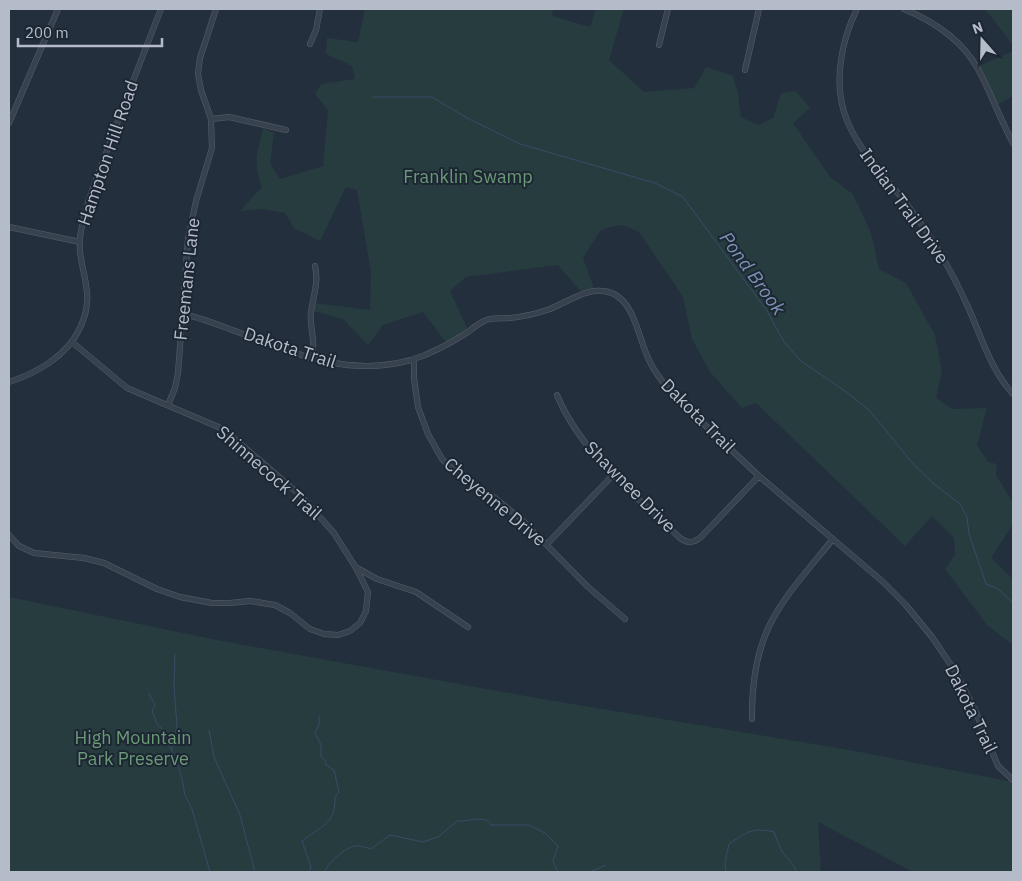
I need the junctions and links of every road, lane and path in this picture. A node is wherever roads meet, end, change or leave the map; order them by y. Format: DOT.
graph roads {
  1 [pos="58,9"];
  2 [pos="160,9"];
  3 [pos="216,9"];
  4 [pos="320,9"];
  5 [pos="668,9"];
  6 [pos="759,9"];
  7 [pos="857,9"];
  8 [pos="904,9"];
  9 [pos="310,44"];
  10 [pos="659,45"];
  11 [pos="746,70"];
  12 [pos="211,119"];
  13 [pos="9,122"];
  14 [pos="286,130"];
  15 [pos="1013,143"];
  16 [pos="9,228"];
  17 [pos="80,242"];
  18 [pos="315,266"];
  19 [pos="182,314"];
  20 [pos="72,342"];
  21 [pos="311,359"];
  22 [pos="414,359"];
  23 [pos="9,382"];
  24 [pos="1013,394"];
  25 [pos="557,395"];
  26 [pos="168,405"];
  27 [pos="614,474"];
  28 [pos="759,476"];
  29 [pos="9,535"];
  30 [pos="833,538"];
  31 [pos="547,544"];
  32 [pos="356,568"];
  33 [pos="625,619"];
  34 [pos="468,627"];
  35 [pos="752,719"];
  36 [pos="1013,780"];
  1 -- 13 [label="street"];
  2 -- 17 [label="street, Hampton Hill Road"];
  3 -- 12 [label="street, Freemans Lane"];
  4 -- 9 [label="street"];
  5 -- 10 [label="street"];
  6 -- 11 [label="street"];
  7 -- 24 [label="street, Indian Trail Drive"];
  8 -- 15 [label="street"];
  12 -- 14 [label="street"];
  12 -- 19 [label="street, Freemans Lane"];
  16 -- 17 [label="street"];
  17 -- 20 [label="street, Hampton Hill Road"];
  18 -- 21 [label="street"];
  19 -- 21 [label="street, Dakota Trail"];
  19 -- 26 [label="street, Freemans Lane"];
  20 -- 23 [label="street, Hampton Hill Road"];
  20 -- 26 [label="street, Shinnecock Trail"];
  21 -- 22 [label="street, Dakota Trail"];
  22 -- 28 [label="street, Dakota Trail"];
  22 -- 31 [label="street, Cheyenne Drive"];
  25 -- 27 [label="street, Shawnee Drive"];
  26 -- 32 [label="street, Shinnecock Trail"];
  27 -- 28 [label="street, Shawnee Drive"];
  27 -- 31 [label="street"];
  28 -- 30 [label="street, Dakota Trail"];
  29 -- 32 [label="street, Shinnecock Trail"];
  30 -- 35 [label="street"];
  30 -- 36 [label="street, Dakota Trail"];
  31 -- 33 [label="street, Cheyenne Drive"];
  32 -- 34 [label="street"];
}
